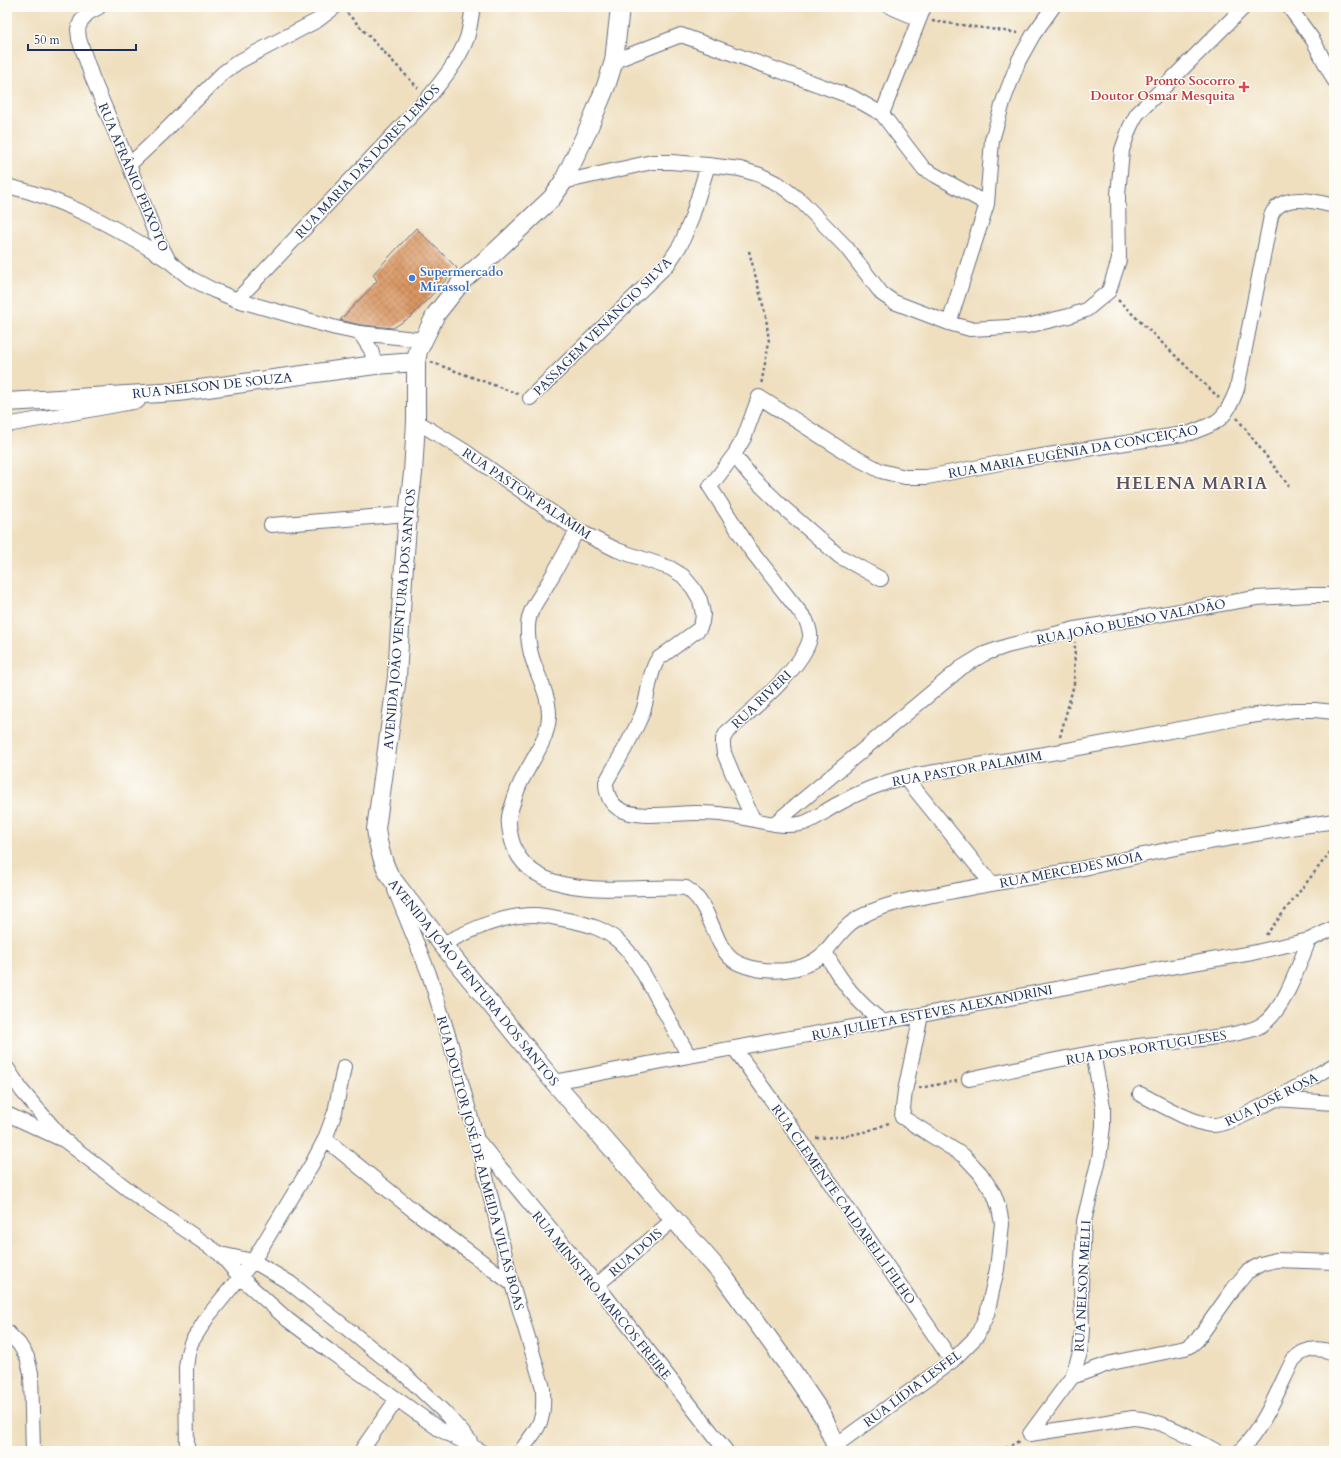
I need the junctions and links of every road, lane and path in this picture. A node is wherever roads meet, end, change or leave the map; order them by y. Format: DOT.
graph roads {
  1 [pos="473,7"];
  2 [pos="620,7"];
  3 [pos="891,7"];
  4 [pos="1053,7"];
  5 [pos="1244,7"];
  6 [pos="1289,7"];
  7 [pos="93,10"];
  8 [pos="341,10"];
  9 [pos="921,13"];
  10 [pos="1033,35"];
  11 [pos="614,61"];
  12 [pos="1334,80"];
  13 [pos="428,98"];
  14 [pos="882,114"];
  15 [pos="129,165"];
  16 [pos="708,165"];
  17 [pos="563,182"];
  18 [pos="7,186"];
  19 [pos="987,204"];
  20 [pos="1334,206"];
  21 [pos="749,251"];
  22 [pos="169,262"];
  23 [pos="1109,291"];
  24 [pos="237,300"];
  25 [pos="950,323"];
  26 [pos="360,333"];
  27 [pos="424,340"];
  28 [pos="416,359"];
  29 [pos="375,366"];
  30 [pos="178,392"];
  31 [pos="759,397"];
  32 [pos="530,398"];
  33 [pos="7,402"];
  34 [pos="1230,408"];
  35 [pos="416,422"];
  36 [pos="7,425"];
  37 [pos="734,455"];
  38 [pos="1289,486"];
  39 [pos="408,514"];
  40 [pos="271,525"];
  41 [pos="577,530"];
  42 [pos="881,579"];
  43 [pos="1334,595"];
  44 [pos="1075,629"];
  45 [pos="1334,712"];
  46 [pos="1056,752"];
  47 [pos="905,777"];
  48 [pos="754,819"];
  49 [pos="1334,821"];
  50 [pos="774,824"];
  51 [pos="1334,847"];
  52 [pos="389,875"];
  53 [pos="991,883"];
  54 [pos="1334,928"];
  55 [pos="1309,940"];
  56 [pos="442,944"];
  57 [pos="825,952"];
  58 [pos="1252,953"];
  59 [pos="921,1015"];
  60 [pos="883,1022"];
  61 [pos="734,1048"];
  62 [pos="1093,1053"];
  63 [pos="690,1056"];
  64 [pos="1334,1065"];
  65 [pos="7,1068"];
  66 [pos="344,1068"];
  67 [pos="969,1079"];
  68 [pos="554,1082"];
  69 [pos="905,1091"];
  70 [pos="1140,1094"];
  71 [pos="1275,1099"];
  72 [pos="1334,1103"];
  73 [pos="7,1114"];
  74 [pos="902,1117"];
  75 [pos="325,1139"];
  76 [pos="800,1139"];
  77 [pos="64,1140"];
  78 [pos="477,1140"];
  79 [pos="674,1219"];
  80 [pos="220,1254"];
  81 [pos="253,1261"];
  82 [pos="1334,1262"];
  83 [pos="240,1277"];
  84 [pos="512,1284"];
  85 [pos="597,1285"];
  86 [pos="7,1332"];
  87 [pos="1334,1352"];
  88 [pos="952,1361"];
  89 [pos="1072,1377"];
  90 [pos="397,1399"];
  91 [pos="1030,1434"];
  92 [pos="837,1448"];
  93 [pos="479,1450"];
  94 [pos="33,1451"];
  95 [pos="187,1451"];
  96 [pos="361,1451"];
  97 [pos="521,1451"];
  98 [pos="726,1451"];
  99 [pos="1000,1451"];
  100 [pos="1216,1451"];
  101 [pos="1240,1451"];
  1 -- 13 [label="street, RUA MARIA DAS DORES LEMOS"];
  2 -- 11 [label="main road, AVENIDA JOÃO VENTURA DOS SANTOS"];
  3 -- 9 [label="street"];
  4 -- 10 [label="street"];
  5 -- 23 [label="street"];
  6 -- 12 [label="street"];
  7 -- 15 [label="street, RUA AFRÂNIO PEIXOTO"];
  8 -- 13 [label="path"];
  8 -- 15 [label="street"];
  9 -- 10 [label="path"];
  9 -- 14 [label="street"];
  10 -- 19 [label="street"];
  11 -- 14 [label="street"];
  11 -- 17 [label="main road, AVENIDA JOÃO VENTURA DOS SANTOS"];
  13 -- 24 [label="street, RUA MARIA DAS DORES LEMOS"];
  14 -- 19 [label="street"];
  15 -- 22 [label="street, RUA AFRÂNIO PEIXOTO"];
  16 -- 17 [label="street"];
  16 -- 25 [label="street"];
  16 -- 32 [label="street, PASSAGEM VENÂNCIO SILVA"];
  17 -- 27 [label="main road, AVENIDA JOÃO VENTURA DOS SANTOS"];
  18 -- 22 [label="street"];
  19 -- 25 [label="street"];
  20 -- 34 [label="street, RUA MARIA EUGÊNIA DA CONCEIÇÃO"];
  21 -- 31 [label="path"];
  22 -- 24 [label="street, RUA AFRÂNIO PEIXOTO"];
  23 -- 25 [label="street"];
  23 -- 34 [label="path"];
  24 -- 26 [label="street, RUA AFRÂNIO PEIXOTO"];
  26 -- 27 [label="street, RUA AFRÂNIO PEIXOTO"];
  26 -- 29 [label="street"];
  27 -- 28 [label="main road, AVENIDA JOÃO VENTURA DOS SANTOS"];
  28 -- 29 [label="main road, RUA NELSON DE SOUZA"];
  28 -- 32 [label="path"];
  28 -- 35 [label="main road, AVENIDA JOÃO VENTURA DOS SANTOS"];
  29 -- 30 [label="main road, RUA NELSON DE SOUZA"];
  30 -- 33 [label="main road, RUA NELSON DE SOUZA"];
  30 -- 36 [label="street"];
  31 -- 34 [label="street, RUA MARIA EUGÊNIA DA CONCEIÇÃO"];
  31 -- 37 [label="street"];
  34 -- 38 [label="path"];
  35 -- 39 [label="main road, AVENIDA JOÃO VENTURA DOS SANTOS"];
  35 -- 41 [label="street, RUA PASTOR PALAMIM"];
  37 -- 42 [label="street"];
  37 -- 48 [label="street, RUA RIVERI"];
  39 -- 40 [label="street"];
  39 -- 52 [label="main road, AVENIDA JOÃO VENTURA DOS SANTOS"];
  41 -- 48 [label="street, RUA PASTOR PALAMIM"];
  41 -- 57 [label="street, RUA MERCEDES MOIA"];
  43 -- 44 [label="street, RUA JOÃO BUENO VALADÃO"];
  44 -- 46 [label="path"];
  44 -- 50 [label="street, RUA JOÃO BUENO VALADÃO"];
  45 -- 46 [label="street, RUA PASTOR PALAMIM"];
  46 -- 47 [label="street, RUA PASTOR PALAMIM"];
  47 -- 50 [label="street, RUA PASTOR PALAMIM"];
  47 -- 53 [label="street"];
  48 -- 50 [label="street, RUA PASTOR PALAMIM"];
  49 -- 53 [label="street, RUA MERCEDES MOIA"];
  51 -- 58 [label="path"];
  52 -- 56 [label="main road, AVENIDA JOÃO VENTURA DOS SANTOS"];
  52 -- 78 [label="street, RUA DOUTOR JOSÉ DE ALMEIDA VILLAS BOAS"];
  53 -- 57 [label="street, RUA MERCEDES MOIA"];
  54 -- 55 [label="street"];
  55 -- 58 [label="street, RUA JULIETA ESTEVES ALEXANDRINI"];
  55 -- 62 [label="street, RUA DOS PORTUGUESES"];
  56 -- 63 [label="street"];
  56 -- 68 [label="main road, AVENIDA JOÃO VENTURA DOS SANTOS"];
  57 -- 60 [label="street"];
  58 -- 59 [label="street, RUA JULIETA ESTEVES ALEXANDRINI"];
  59 -- 60 [label="street, RUA JULIETA ESTEVES ALEXANDRINI"];
  59 -- 69 [label="street"];
  60 -- 61 [label="street, RUA JULIETA ESTEVES ALEXANDRINI"];
  61 -- 63 [label="street, RUA JULIETA ESTEVES ALEXANDRINI"];
  61 -- 76 [label="street, RUA CLEMENTE CALDARELLI FILHO"];
  62 -- 67 [label="street, RUA DOS PORTUGUESES"];
  62 -- 89 [label="street, RUA NELSON MELLI"];
  63 -- 68 [label="street, RUA JULIETA ESTEVES ALEXANDRINI"];
  64 -- 71 [label="street, RUA JOSÉ ROSA"];
  65 -- 77 [label="street"];
  66 -- 75 [label="street"];
  67 -- 69 [label="path"];
  68 -- 79 [label="main road, AVENIDA JOÃO VENTURA DOS SANTOS"];
  69 -- 74 [label="street"];
  70 -- 71 [label="street, RUA JOSÉ ROSA"];
  71 -- 72 [label="street"];
  73 -- 77 [label="street"];
  74 -- 76 [label="path"];
  74 -- 88 [label="street, RUA LÍDIA LESFEL"];
  75 -- 81 [label="street"];
  75 -- 84 [label="street"];
  76 -- 88 [label="street, RUA CLEMENTE CALDARELLI FILHO"];
  77 -- 80 [label="street"];
  78 -- 84 [label="street, RUA DOUTOR JOSÉ DE ALMEIDA VILLAS BOAS"];
  78 -- 85 [label="street, RUA MINISTRO MARCOS FREIRE"];
  79 -- 85 [label="street, RUA DOIS"];
  79 -- 92 [label="main road, AVENIDA JOÃO VENTURA DOS SANTOS"];
  80 -- 81 [label="street"];
  80 -- 83 [label="street"];
  81 -- 83 [label="street"];
  81 -- 93 [label="street"];
  82 -- 89 [label="street"];
  83 -- 90 [label="street"];
  83 -- 95 [label="street"];
  84 -- 97 [label="street, RUA DOUTOR JOSÉ DE ALMEIDA VILLAS BOAS"];
  85 -- 98 [label="street, RUA MINISTRO MARCOS FREIRE"];
  86 -- 94 [label="street"];
  87 -- 101 [label="street"];
  88 -- 92 [label="street, RUA LÍDIA LESFEL"];
  89 -- 91 [label="street, RUA NELSON MELLI"];
  90 -- 93 [label="street"];
  90 -- 96 [label="street"];
  91 -- 99 [label="path"];
  91 -- 100 [label="street"];
}
